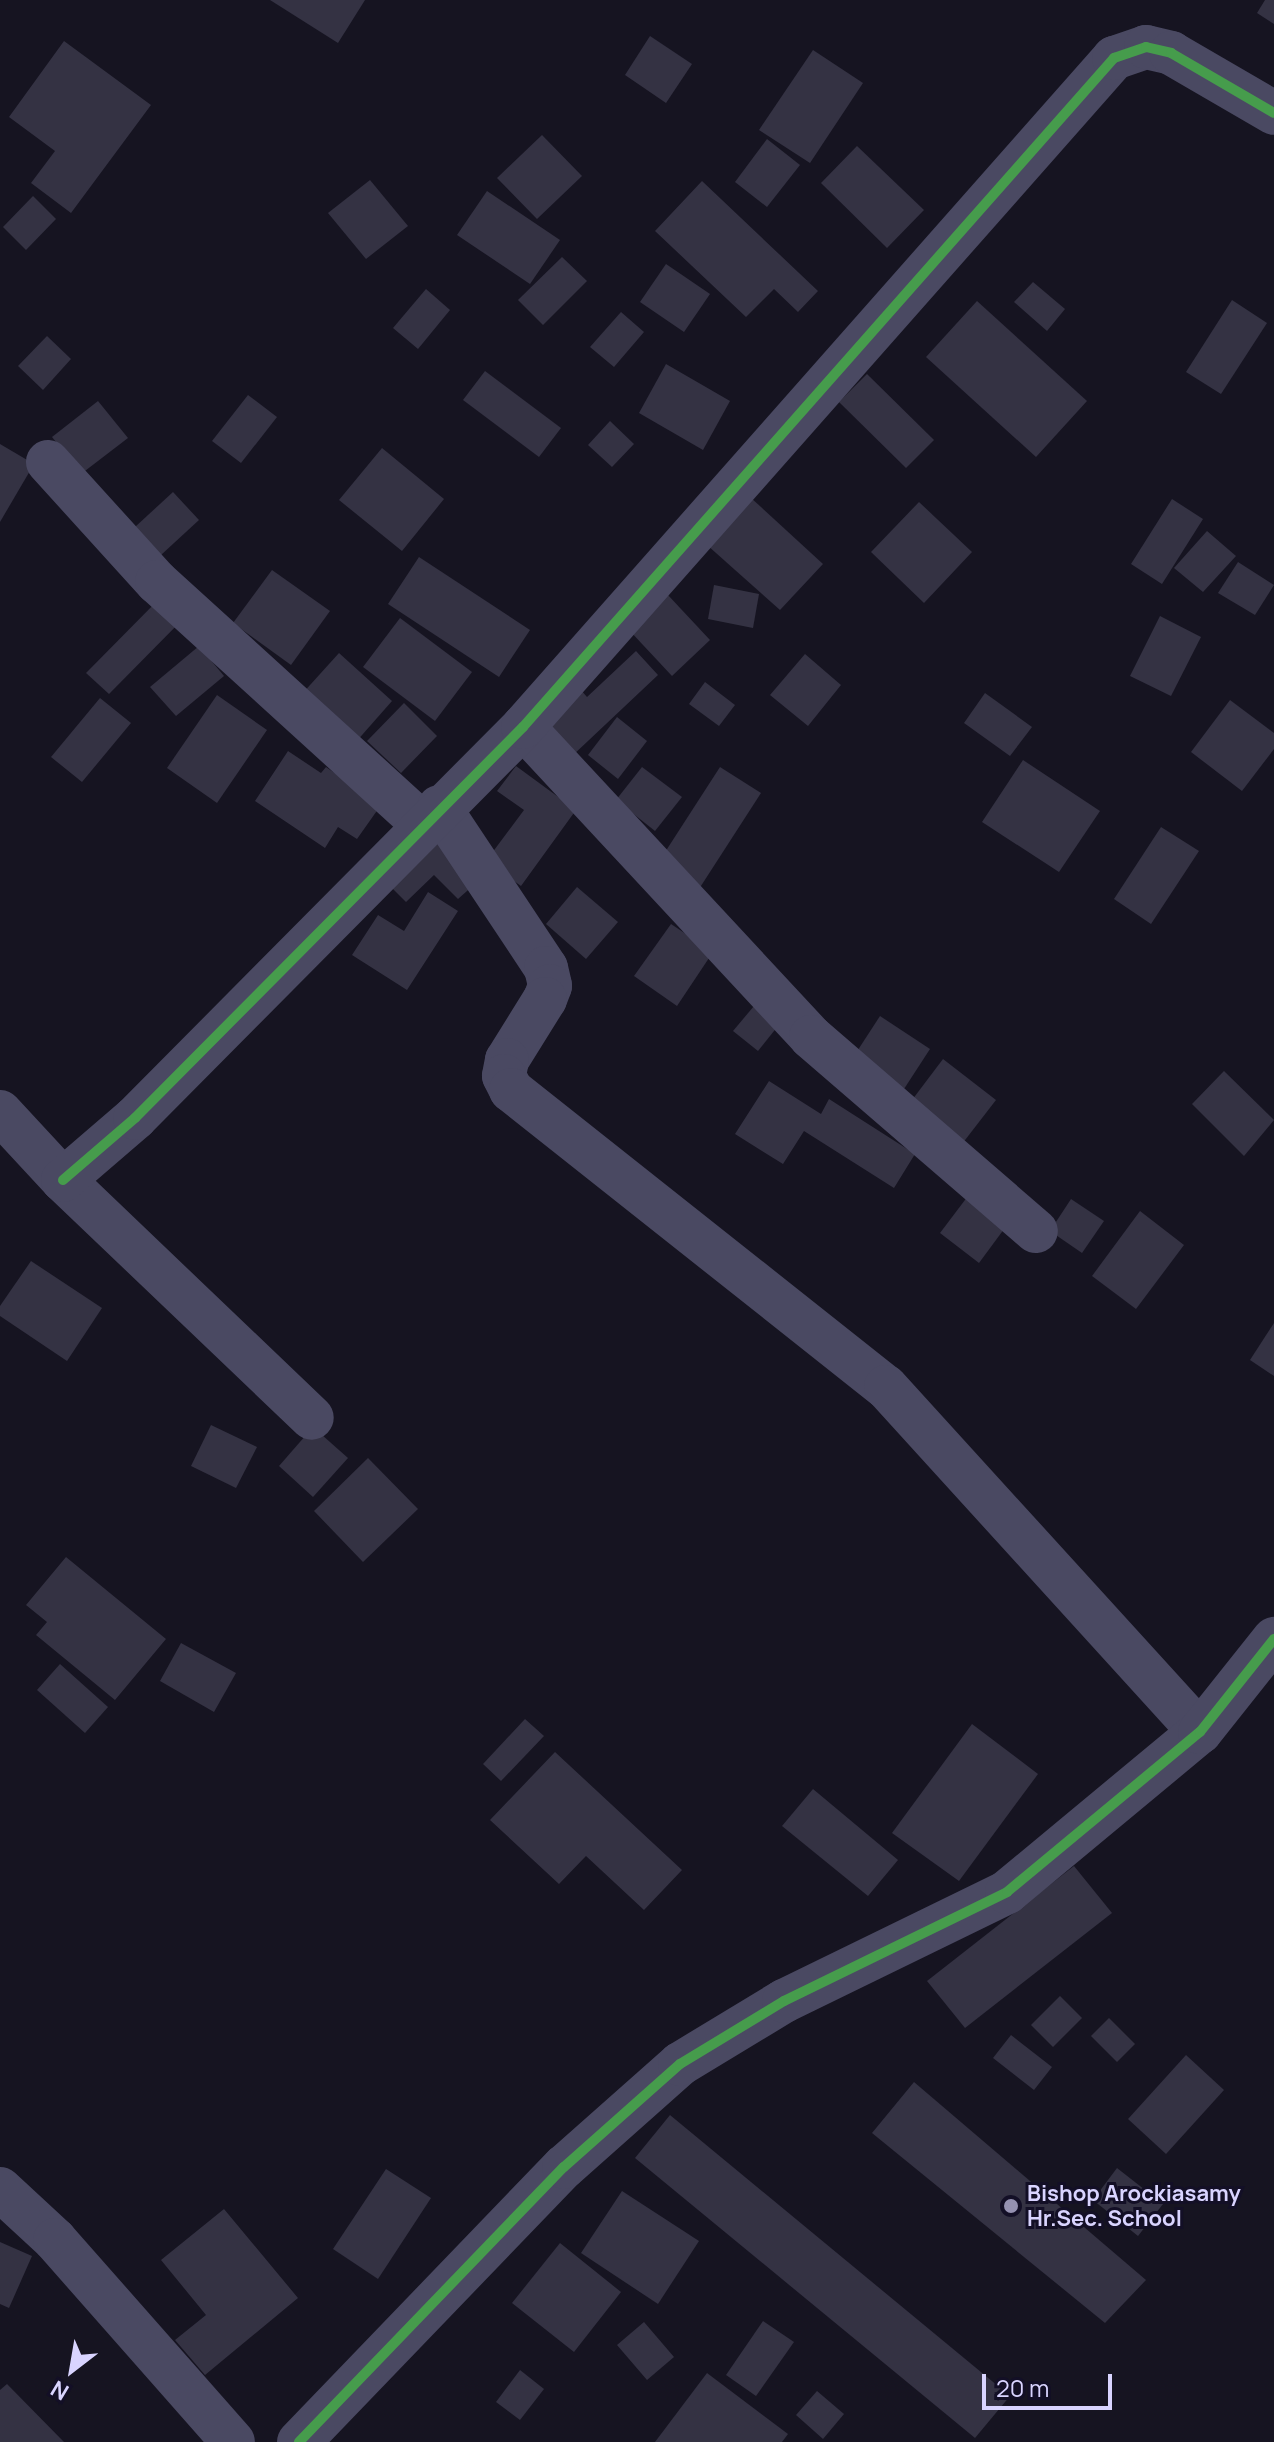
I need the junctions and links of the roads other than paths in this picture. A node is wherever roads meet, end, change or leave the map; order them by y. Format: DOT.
graph roads {
  1 [pos="1274,113"];
  2 [pos="48,462"];
  3 [pos="523,727"];
  4 [pos="430,815"];
  5 [pos="5,1126"];
  6 [pos="63,1180"];
  7 [pos="1036,1231"];
  8 [pos="312,1418"];
  9 [pos="1274,1639"];
  10 [pos="1200,1732"];
  11 [pos="0,2189"];
  12 [pos="233,2442"];
  13 [pos="299,2442"];
  1 -- 3 [label="street"];
  2 -- 4 [label="street"];
  3 -- 4 [label="street"];
  3 -- 7 [label="street"];
  4 -- 6 [label="street"];
  4 -- 10 [label="street"];
  5 -- 6 [label="street"];
  6 -- 8 [label="street"];
  9 -- 10 [label="street"];
  10 -- 13 [label="street"];
  11 -- 12 [label="street"];
}
